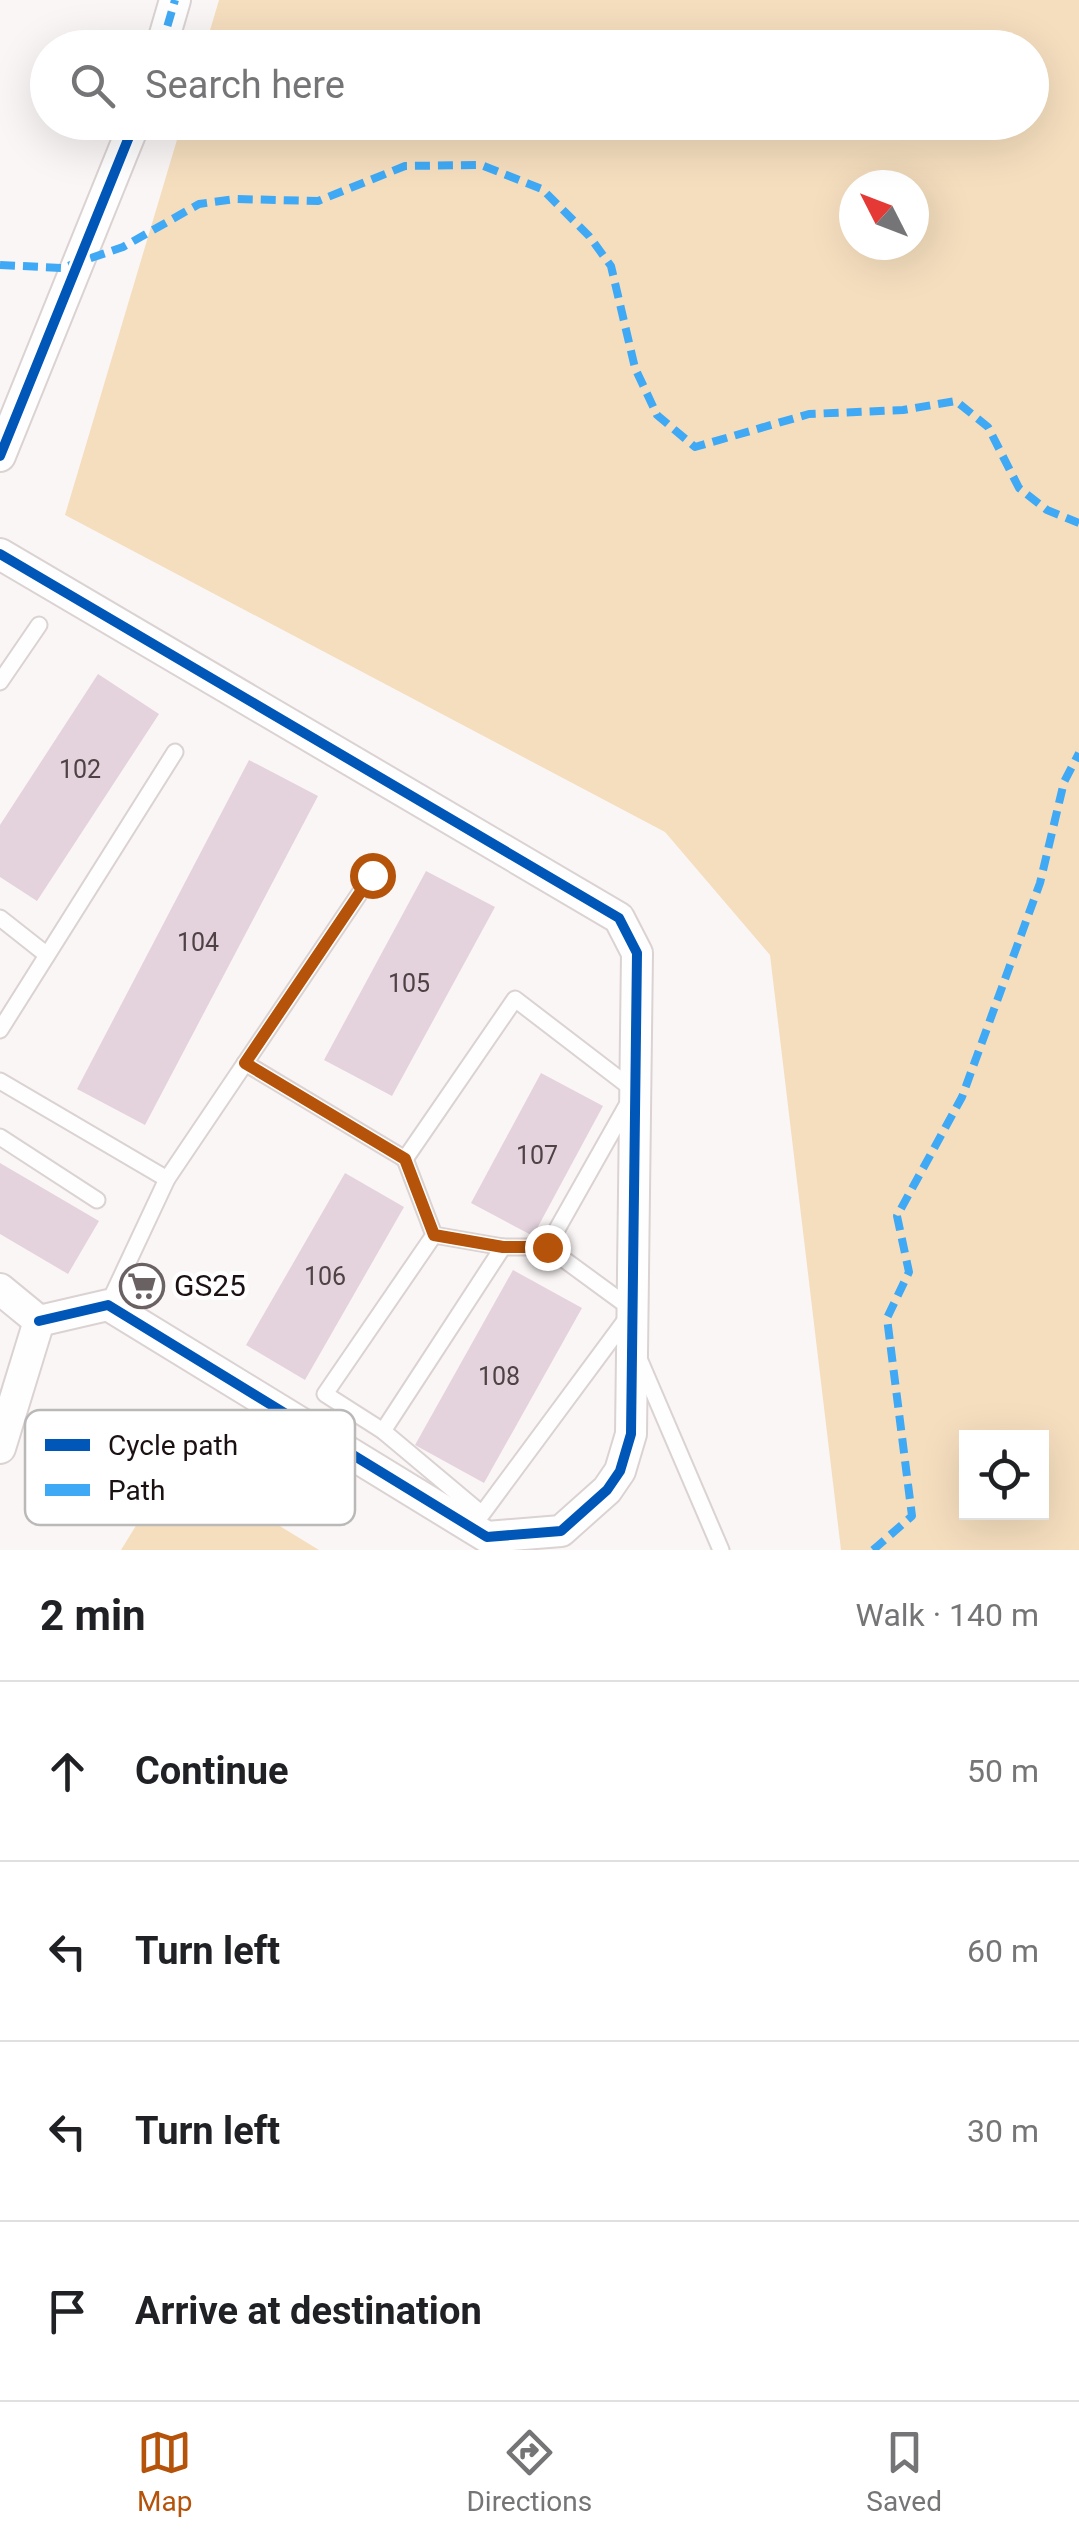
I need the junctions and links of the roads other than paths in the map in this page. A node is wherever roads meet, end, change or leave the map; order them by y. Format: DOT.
graph roads {
  1 [pos="175,0"];
  2 [pos="166,30"];
  3 [pos="128,140"];
  4 [pos="0,456"];
  5 [pos="0,554"];
  6 [pos="38,624"];
  7 [pos="0,682"];
  8 [pos="175,752"];
  9 [pos="372,875"];
  10 [pos="0,918"];
  11 [pos="47,954"];
  12 [pos="0,1030"];
  13 [pos="245,1063"];
  14 [pos="0,1082"];
  15 [pos="636,1092"];
  16 [pos="0,1137"];
  17 [pos="405,1159"];
  18 [pos="167,1179"];
  19 [pos="97,1200"];
  20 [pos="434,1235"];
  21 [pos="503,1247"];
  22 [pos="547,1247"];
  23 [pos="0,1289"];
  24 [pos="108,1306"];
  25 [pos="633,1310"];
  26 [pos="39,1321"];
  27 [pos="632,1344"];
  28 [pos="279,1410"];
  29 [pos="349,1410"];
  30 [pos="355,1414"];
  31 [pos="383,1432"];
  32 [pos="0,1448"];
  33 [pos="355,1457"];
  34 [pos="720,1550"];
  1 -- 2 [label="street"];
  3 -- 4 [label="street"];
  5 -- 15 [label="street"];
  6 -- 7 [label="lane"];
  8 -- 11 [label="lane"];
  9 -- 13 [label="lane"];
  10 -- 11 [label="lane"];
  11 -- 12 [label="lane"];
  13 -- 17 [label="lane"];
  13 -- 18 [label="lane"];
  14 -- 18 [label="lane"];
  15 -- 17 [label="lane"];
  15 -- 22 [label="lane"];
  15 -- 25 [label="street"];
  16 -- 19 [label="lane"];
  17 -- 20 [label="lane"];
  18 -- 24 [label="lane"];
  20 -- 21 [label="lane"];
  20 -- 29 [label="lane"];
  21 -- 22 [label="lane"];
  21 -- 31 [label="lane"];
  22 -- 25 [label="lane"];
  23 -- 26 [label="street"];
  24 -- 26 [label="street"];
  24 -- 28 [label="street"];
  25 -- 27 [label="street"];
  25 -- 31 [label="lane"];
  26 -- 32 [label="street"];
  27 -- 33 [label="street"];
  27 -- 34 [label="lane"];
  30 -- 31 [label="lane"];
}
